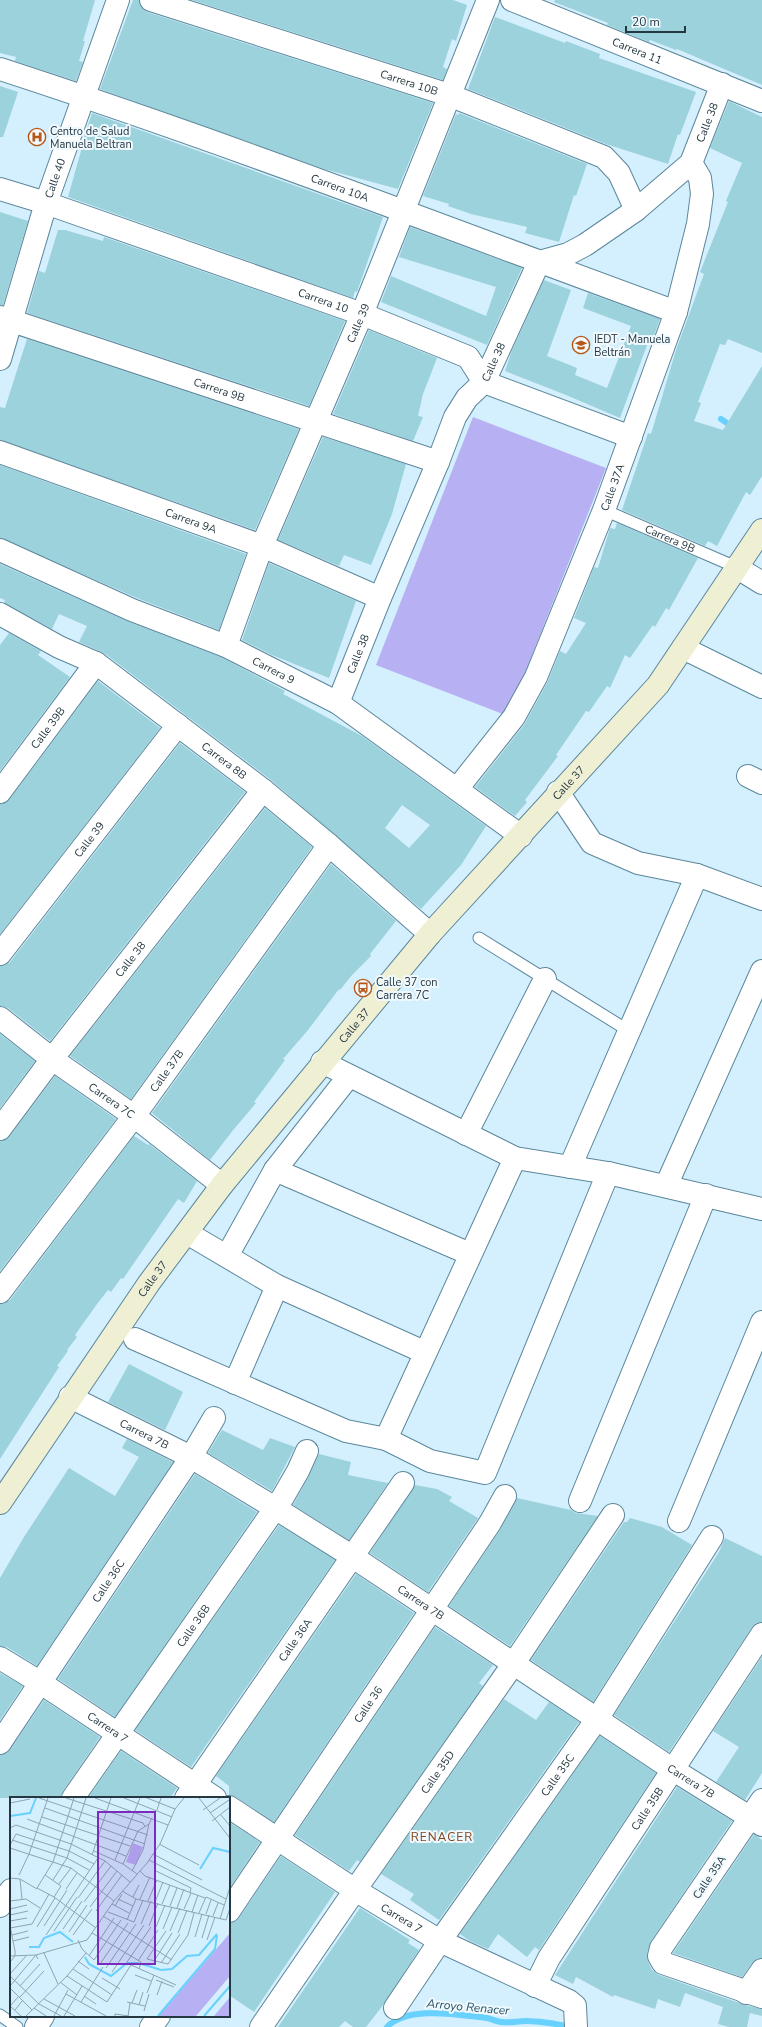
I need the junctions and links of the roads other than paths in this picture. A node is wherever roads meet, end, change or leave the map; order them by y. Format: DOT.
graph roads {
  1 [pos="118,0"];
  2 [pos="151,0"];
  3 [pos="488,0"];
  4 [pos="512,0"];
  5 [pos="0,70"];
  6 [pos="722,84"];
  7 [pos="449,95"];
  8 [pos="84,97"];
  9 [pos="762,101"];
  10 [pos="690,163"];
  11 [pos="0,189"];
  12 [pos="46,203"];
  13 [pos="404,210"];
  14 [pos="636,210"];
  15 [pos="539,262"];
  16 [pos="676,312"];
  17 [pos="362,314"];
  18 [pos="6,318"];
  19 [pos="0,359"];
  20 [pos="484,382"];
  21 [pos="315,421"];
  22 [pos="631,437"];
  23 [pos="0,452"];
  24 [pos="438,462"];
  25 [pos="604,510"];
  26 [pos="762,530"];
  27 [pos="262,546"];
  28 [pos="0,550"];
  29 [pos="736,567"];
  30 [pos="762,583"];
  31 [pos="380,598"];
  32 [pos="0,615"];
  33 [pos="226,646"];
  34 [pos="682,648"];
  35 [pos="96,663"];
  36 [pos="762,687"];
  37 [pos="338,703"];
  38 [pos="178,725"];
  39 [pos="457,789"];
  40 [pos="263,790"];
  41 [pos="0,792"];
  42 [pos="558,792"];
  43 [pos="521,836"];
  44 [pos="329,845"];
  45 [pos="697,875"];
  46 [pos="762,899"];
  47 [pos="430,934"];
  48 [pos="479,938"];
  49 [pos="0,954"];
  50 [pos="762,971"];
  51 [pos="545,979"];
  52 [pos="0,1018"];
  53 [pos="629,1031"];
  54 [pos="52,1059"];
  55 [pos="322,1062"];
  56 [pos="349,1076"];
  57 [pos="134,1116"];
  58 [pos="0,1129"];
  59 [pos="466,1134"];
  60 [pos="514,1158"];
  61 [pos="570,1167"];
  62 [pos="275,1170"];
  63 [pos="608,1173"];
  64 [pos="222,1185"];
  65 [pos="666,1186"];
  66 [pos="706,1196"];
  67 [pos="762,1208"];
  68 [pos="186,1233"];
  69 [pos="470,1254"];
  70 [pos="227,1256"];
  71 [pos="277,1286"];
  72 [pos="0,1292"];
  73 [pos="762,1322"];
  74 [pos="135,1339"];
  75 [pos="424,1352"];
  76 [pos="235,1383"];
  77 [pos="70,1397"];
  78 [pos="214,1418"];
  79 [pos="386,1439"];
  80 [pos="307,1451"];
  81 [pos="191,1457"];
  82 [pos="403,1483"];
  83 [pos="505,1496"];
  84 [pos="580,1501"];
  85 [pos="0,1503"];
  86 [pos="275,1508"];
  87 [pos="613,1515"];
  88 [pos="679,1521"];
  89 [pos="712,1537"];
  90 [pos="353,1557"];
  91 [pos="432,1610"];
  92 [pos="762,1634"];
  93 [pos="0,1658"];
  94 [pos="514,1663"];
  95 [pos="41,1683"];
  96 [pos="597,1719"];
  97 [pos="116,1733"];
  98 [pos="0,1743"];
  99 [pos="672,1769"];
  100 [pos="191,1792"];
  101 [pos="74,1797"];
  102 [pos="210,1797"];
  103 [pos="762,1800"];
  104 [pos="230,1808"];
  105 [pos="756,1822"];
  106 [pos="277,1838"];
  107 [pos="354,1890"];
  108 [pos="10,1891"];
  109 [pos="0,1906"];
  110 [pos="230,1909"];
  111 [pos="440,1941"];
  112 [pos="762,1970"];
  113 [pos="535,1986"];
  114 [pos="754,1995"];
  115 [pos="395,2008"];
  116 [pos="0,2015"];
  117 [pos="42,2017"];
  118 [pos="157,2017"];
  119 [pos="576,2021"];
  120 [pos="17,2027"];
  121 [pos="36,2027"];
  122 [pos="151,2027"];
  123 [pos="261,2027"];
  1 -- 8 [label="street, Calle 40"];
  2 -- 7 [label="street, Carrera 10B"];
  3 -- 7 [label="street, Calle 39"];
  4 -- 6 [label="street, Carrera 11"];
  5 -- 8 [label="street, Carrera 10A"];
  6 -- 9 [label="street, Carrera 11"];
  6 -- 10 [label="street, Calle 38"];
  7 -- 13 [label="street, Calle 39"];
  7 -- 14 [label="street, Carrera 10B"];
  8 -- 12 [label="street, Calle 40"];
  8 -- 13 [label="street, Carrera 10A"];
  10 -- 14 [label="street, Calle 38"];
  10 -- 16 [label="street, Calle 37A"];
  11 -- 12 [label="street, Carrera 10"];
  12 -- 17 [label="street, Carrera 10"];
  12 -- 18 [label="street, Calle 40"];
  13 -- 15 [label="street, Carrera 10A"];
  13 -- 17 [label="street, Calle 39"];
  14 -- 15 [label="street, Calle 38"];
  15 -- 16 [label="street, Carrera 10A"];
  15 -- 20 [label="street, Calle 38"];
  16 -- 22 [label="street, Calle 37A"];
  17 -- 20 [label="street, Carrera 10"];
  17 -- 21 [label="street, Calle 39"];
  18 -- 19 [label="street, Calle 40"];
  18 -- 21 [label="street, Carrera 9B"];
  20 -- 22 [label="street"];
  20 -- 24 [label="street, Calle 38"];
  21 -- 24 [label="street, Carrera 9B"];
  21 -- 27 [label="street, Calle 39"];
  22 -- 25 [label="street, Calle 37A"];
  23 -- 27 [label="street, Carrera 9A"];
  24 -- 31 [label="street, Calle 38"];
  25 -- 29 [label="lane, Carrera 9B"];
  25 -- 39 [label="street, Calle 37A"];
  26 -- 29 [label="main road, Calle 37"];
  27 -- 31 [label="street, Carrera 9A"];
  27 -- 33 [label="street, Calle 39"];
  28 -- 33 [label="street, Carrera 9"];
  29 -- 30 [label="street"];
  29 -- 34 [label="main road, Calle 37"];
  31 -- 37 [label="street, Calle 38"];
  32 -- 35 [label="street, Carrera 8B"];
  33 -- 37 [label="street, Carrera 9"];
  34 -- 36 [label="street"];
  34 -- 42 [label="main road, Calle 37"];
  35 -- 38 [label="street, Carrera 8B"];
  35 -- 41 [label="street, Calle 39B"];
  37 -- 39 [label="street, Carrera 9"];
  38 -- 40 [label="street, Carrera 8B"];
  38 -- 49 [label="street, Calle 39"];
  39 -- 43 [label="street, Carrera 9"];
  40 -- 44 [label="street, Carrera 8B"];
  40 -- 54 [label="street, Calle 38"];
  42 -- 43 [label="main road, Calle 37"];
  42 -- 45 [label="street"];
  43 -- 47 [label="main road, Calle 37"];
  44 -- 47 [label="street, Carrera 8B"];
  44 -- 57 [label="street, Calle 37B"];
  45 -- 46 [label="street"];
  45 -- 53 [label="street"];
  47 -- 55 [label="main road, Calle 37"];
  48 -- 51 [label="lane"];
  50 -- 65 [label="street"];
  51 -- 53 [label="lane"];
  51 -- 59 [label="street"];
  52 -- 54 [label="street, Carrera 7C"];
  53 -- 61 [label="street"];
  54 -- 57 [label="street, Carrera 7C"];
  54 -- 58 [label="street, Calle 38"];
  55 -- 56 [label="street"];
  55 -- 64 [label="main road, Calle 37"];
  56 -- 59 [label="street"];
  56 -- 62 [label="street"];
  57 -- 64 [label="street, Carrera 7C"];
  57 -- 72 [label="street, Calle 37B"];
  59 -- 60 [label="street"];
  60 -- 61 [label="street"];
  60 -- 69 [label="street"];
  61 -- 63 [label="street"];
  62 -- 69 [label="street"];
  62 -- 70 [label="street"];
  63 -- 65 [label="street"];
  63 -- 79 [label="street"];
  64 -- 68 [label="main road, Calle 37"];
  65 -- 66 [label="street"];
  66 -- 67 [label="street"];
  66 -- 84 [label="street"];
  68 -- 70 [label="street"];
  68 -- 77 [label="main road, Calle 37"];
  69 -- 75 [label="street"];
  70 -- 71 [label="street"];
  71 -- 75 [label="street"];
  71 -- 76 [label="street"];
  73 -- 88 [label="street"];
  74 -- 76 [label="street"];
  75 -- 79 [label="street"];
  76 -- 79 [label="street"];
  77 -- 81 [label="street, Carrera 7B"];
  77 -- 85 [label="main road, Calle 37"];
  78 -- 81 [label="street, Calle 36C"];
  80 -- 86 [label="street, Calle 36B"];
  81 -- 86 [label="street, Carrera 7B"];
  81 -- 95 [label="street, Calle 36C"];
  82 -- 90 [label="street, Calle 36A"];
  83 -- 91 [label="street, Calle 36"];
  86 -- 90 [label="street, Carrera 7B"];
  86 -- 97 [label="street, Calle 36B"];
  87 -- 94 [label="street, Calle 35D"];
  89 -- 96 [label="street, Calle 35C"];
  90 -- 91 [label="street, Carrera 7B"];
  90 -- 100 [label="street, Calle 36A"];
  91 -- 94 [label="street, Carrera 7B"];
  91 -- 106 [label="street, Calle 36"];
  92 -- 99 [label="street, Calle 35B"];
  93 -- 95 [label="street, Carrera 7"];
  94 -- 96 [label="street, Carrera 7B"];
  94 -- 107 [label="street, Calle 35D"];
  95 -- 97 [label="street, Carrera 7"];
  95 -- 98 [label="street, Calle 36C"];
  96 -- 99 [label="street, Carrera 7B"];
  96 -- 111 [label="street, Calle 35C"];
  97 -- 100 [label="street, Carrera 7"];
  97 -- 101 [label="street, Calle 36B"];
  99 -- 105 [label="street, Carrera 7B"];
  99 -- 113 [label="street, Calle 35B"];
  100 -- 102 [label="street, Carrera 7"];
  103 -- 105 [label="street, Calle 35A"];
  104 -- 106 [label="street, Carrera 7"];
  105 -- 114 [label="street, Calle 35A"];
  106 -- 107 [label="street, Carrera 7"];
  106 -- 110 [label="street, Calle 36"];
  107 -- 111 [label="street, Carrera 7"];
  107 -- 123 [label="street, Calle 35D"];
  108 -- 109 [label="street"];
  111 -- 113 [label="street, Carrera 7"];
  111 -- 115 [label="street, Calle 35C"];
  112 -- 114 [label="street"];
  113 -- 119 [label="street, Carrera 7"];
  116 -- 120 [label="lane"];
  117 -- 121 [label="street"];
  118 -- 122 [label="street"];
}
